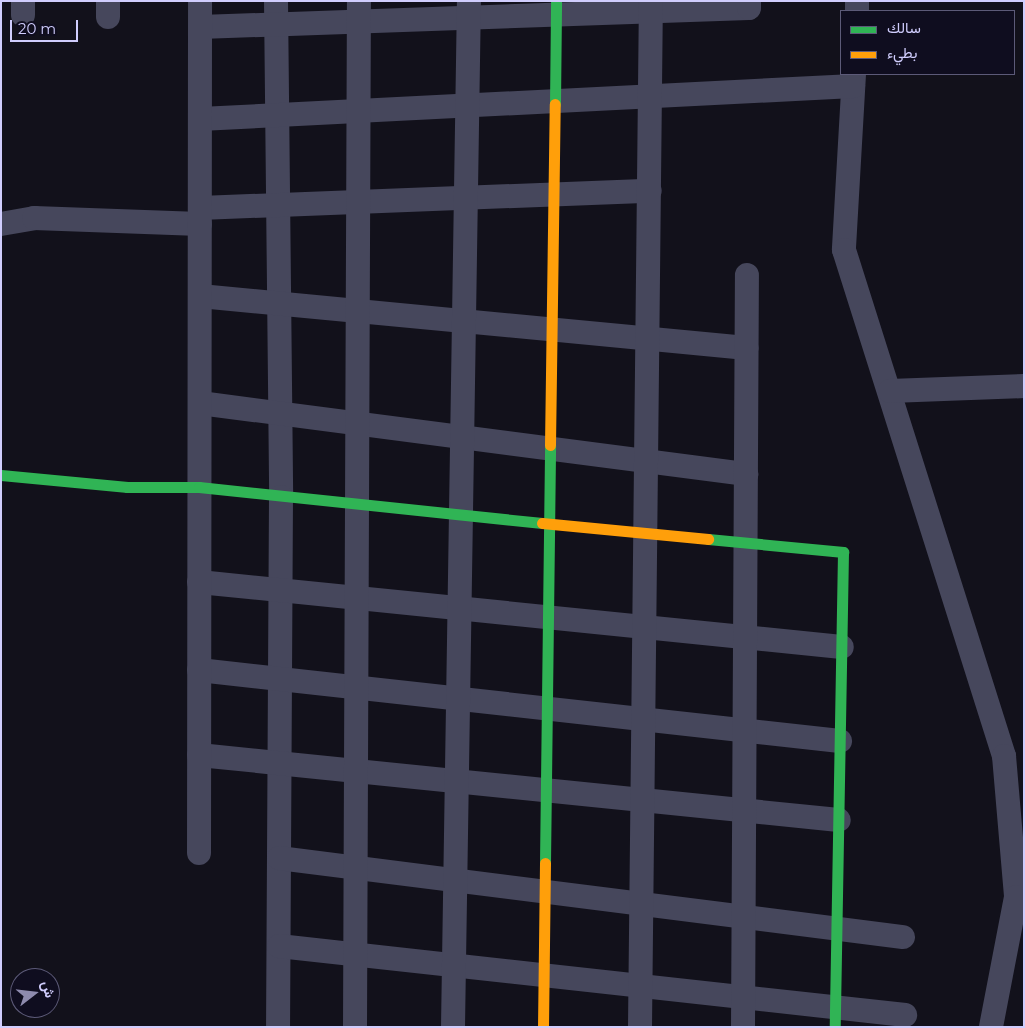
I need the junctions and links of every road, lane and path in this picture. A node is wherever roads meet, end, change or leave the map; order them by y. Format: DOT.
graph roads {
  1 [pos="200,1"];
  2 [pos="276,1"];
  3 [pos="749,1"];
  4 [pos="651,7"];
  5 [pos="556,8"];
  6 [pos="469,10"];
  7 [pos="358,12"];
  8 [pos="276,25"];
  9 [pos="200,27"];
  10 [pos="853,80"];
  11 [pos="650,96"];
  12 [pos="554,101"];
  13 [pos="468,105"];
  14 [pos="358,111"];
  15 [pos="277,115"];
  16 [pos="200,119"];
  17 [pos="650,191"];
  18 [pos="553,195"];
  19 [pos="466,198"];
  20 [pos="358,202"];
  21 [pos="278,206"];
  22 [pos="200,216"];
  23 [pos="1,224"];
  24 [pos="748,276"];
  25 [pos="200,296"];
  26 [pos="279,303"];
  27 [pos="358,311"];
  28 [pos="464,321"];
  29 [pos="552,329"];
  30 [pos="649,338"];
  31 [pos="747,348"];
  32 [pos="1021,389"];
  33 [pos="890,391"];
  34 [pos="200,403"];
  35 [pos="280,414"];
  36 [pos="357,424"];
  37 [pos="462,437"];
  38 [pos="550,449"];
  39 [pos="647,461"];
  40 [pos="746,474"];
  41 [pos="1,475"];
  42 [pos="200,487"];
  43 [pos="281,497"];
  44 [pos="357,505"];
  45 [pos="461,515"];
  46 [pos="549,523"];
  47 [pos="646,533"];
  48 [pos="746,542"];
  49 [pos="199,582"];
  50 [pos="281,590"];
  51 [pos="357,598"];
  52 [pos="460,608"];
  53 [pos="548,617"];
  54 [pos="645,627"];
  55 [pos="745,637"];
  56 [pos="842,647"];
  57 [pos="199,670"];
  58 [pos="280,679"];
  59 [pos="356,688"];
  60 [pos="458,699"];
  61 [pos="547,709"];
  62 [pos="644,720"];
  63 [pos="745,731"];
  64 [pos="840,741"];
  65 [pos="1014,754"];
  66 [pos="199,755"];
  67 [pos="280,763"];
  68 [pos="356,771"];
  69 [pos="457,781"];
  70 [pos="546,790"];
  71 [pos="643,800"];
  72 [pos="744,810"];
  73 [pos="839,820"];
  74 [pos="198,853"];
  75 [pos="279,858"];
  76 [pos="356,868"];
  77 [pos="455,880"];
  78 [pos="544,892"];
  79 [pos="1020,902"];
  80 [pos="642,904"];
  81 [pos="743,917"];
  82 [pos="837,928"];
  83 [pos="903,937"];
  84 [pos="279,946"];
  85 [pos="356,954"];
  86 [pos="454,965"];
  87 [pos="543,975"];
  88 [pos="641,986"];
  89 [pos="743,997"];
  90 [pos="905,1015"];
  91 [pos="835,1017"];
  92 [pos="278,1027"];
  93 [pos="355,1027"];
  94 [pos="453,1027"];
  95 [pos="543,1027"];
  96 [pos="640,1027"];
  97 [pos="743,1027"];
  98 [pos="991,1027"];
  1 -- 9 [label="street"];
  2 -- 8 [label="street"];
  3 -- 4 [label="street"];
  4 -- 5 [label="street"];
  4 -- 11 [label="street"];
  5 -- 6 [label="street"];
  5 -- 12 [label="street"];
  6 -- 7 [label="street"];
  6 -- 13 [label="street"];
  7 -- 8 [label="street"];
  7 -- 14 [label="street"];
  8 -- 9 [label="street"];
  8 -- 15 [label="street"];
  9 -- 16 [label="street"];
  10 -- 11 [label="street"];
  10 -- 33 [label="street"];
  11 -- 12 [label="street"];
  11 -- 17 [label="street"];
  12 -- 13 [label="street"];
  12 -- 18 [label="street"];
  13 -- 14 [label="street"];
  13 -- 19 [label="street"];
  14 -- 15 [label="street"];
  14 -- 20 [label="street"];
  15 -- 16 [label="street"];
  15 -- 21 [label="street"];
  16 -- 22 [label="street"];
  17 -- 18 [label="street"];
  17 -- 30 [label="street"];
  18 -- 19 [label="street"];
  18 -- 29 [label="street"];
  19 -- 20 [label="street"];
  19 -- 28 [label="street"];
  20 -- 21 [label="street"];
  20 -- 27 [label="street"];
  21 -- 22 [label="street"];
  21 -- 26 [label="street"];
  22 -- 23 [label="street"];
  22 -- 25 [label="street"];
  24 -- 31 [label="street"];
  25 -- 26 [label="street"];
  25 -- 34 [label="street"];
  26 -- 27 [label="street"];
  26 -- 35 [label="street"];
  27 -- 28 [label="street"];
  27 -- 36 [label="street"];
  28 -- 29 [label="street"];
  28 -- 37 [label="street"];
  29 -- 30 [label="street"];
  29 -- 38 [label="street"];
  30 -- 31 [label="street"];
  30 -- 39 [label="street"];
  31 -- 40 [label="street"];
  32 -- 33 [label="street"];
  33 -- 65 [label="street"];
  34 -- 35 [label="street"];
  34 -- 42 [label="street"];
  35 -- 36 [label="street"];
  35 -- 43 [label="street"];
  36 -- 37 [label="street"];
  36 -- 44 [label="street"];
  37 -- 38 [label="street"];
  37 -- 45 [label="street"];
  38 -- 39 [label="street"];
  38 -- 46 [label="street"];
  39 -- 40 [label="street"];
  39 -- 47 [label="street"];
  40 -- 48 [label="street"];
  41 -- 42 [label="street"];
  42 -- 43 [label="street"];
  42 -- 49 [label="street"];
  43 -- 44 [label="street"];
  43 -- 50 [label="street"];
  44 -- 45 [label="street"];
  44 -- 51 [label="street"];
  45 -- 46 [label="street"];
  45 -- 52 [label="street"];
  46 -- 47 [label="street"];
  46 -- 53 [label="street"];
  47 -- 48 [label="street"];
  47 -- 54 [label="street"];
  48 -- 55 [label="street"];
  48 -- 56 [label="street"];
  49 -- 50 [label="street"];
  49 -- 57 [label="street"];
  50 -- 51 [label="street"];
  50 -- 58 [label="street"];
  51 -- 52 [label="street"];
  51 -- 59 [label="street"];
  52 -- 53 [label="street"];
  52 -- 60 [label="street"];
  53 -- 54 [label="street"];
  53 -- 61 [label="street"];
  54 -- 55 [label="street"];
  54 -- 62 [label="street"];
  55 -- 56 [label="street"];
  55 -- 63 [label="street"];
  56 -- 64 [label="street"];
  57 -- 58 [label="street"];
  57 -- 66 [label="street"];
  58 -- 59 [label="street"];
  58 -- 67 [label="street"];
  59 -- 60 [label="street"];
  59 -- 68 [label="street"];
  60 -- 61 [label="street"];
  60 -- 69 [label="street"];
  61 -- 62 [label="street"];
  61 -- 70 [label="street"];
  62 -- 63 [label="street"];
  62 -- 71 [label="street"];
  63 -- 64 [label="street"];
  63 -- 72 [label="street"];
  64 -- 73 [label="street"];
  65 -- 79 [label="street"];
  66 -- 67 [label="street"];
  66 -- 74 [label="street"];
  67 -- 68 [label="street"];
  67 -- 75 [label="street"];
  68 -- 69 [label="street"];
  68 -- 76 [label="street"];
  69 -- 70 [label="street"];
  69 -- 77 [label="street"];
  70 -- 71 [label="street"];
  70 -- 78 [label="street"];
  71 -- 72 [label="street"];
  71 -- 80 [label="street"];
  72 -- 73 [label="street"];
  72 -- 81 [label="street"];
  73 -- 82 [label="street"];
  75 -- 76 [label="street"];
  75 -- 84 [label="street"];
  76 -- 77 [label="street"];
  76 -- 85 [label="street"];
  77 -- 78 [label="street"];
  77 -- 86 [label="street"];
  78 -- 80 [label="street"];
  78 -- 87 [label="street"];
  79 -- 98 [label="street"];
  80 -- 81 [label="street"];
  80 -- 88 [label="street"];
  81 -- 82 [label="street"];
  81 -- 89 [label="street"];
  82 -- 83 [label="street"];
  82 -- 91 [label="street"];
  84 -- 85 [label="street"];
  84 -- 92 [label="street"];
  85 -- 86 [label="street"];
  85 -- 93 [label="street"];
  86 -- 87 [label="street"];
  86 -- 94 [label="street"];
  87 -- 88 [label="street"];
  87 -- 95 [label="street"];
  88 -- 89 [label="street"];
  88 -- 96 [label="street"];
  89 -- 91 [label="street"];
  89 -- 97 [label="street"];
  90 -- 91 [label="street"];
}
